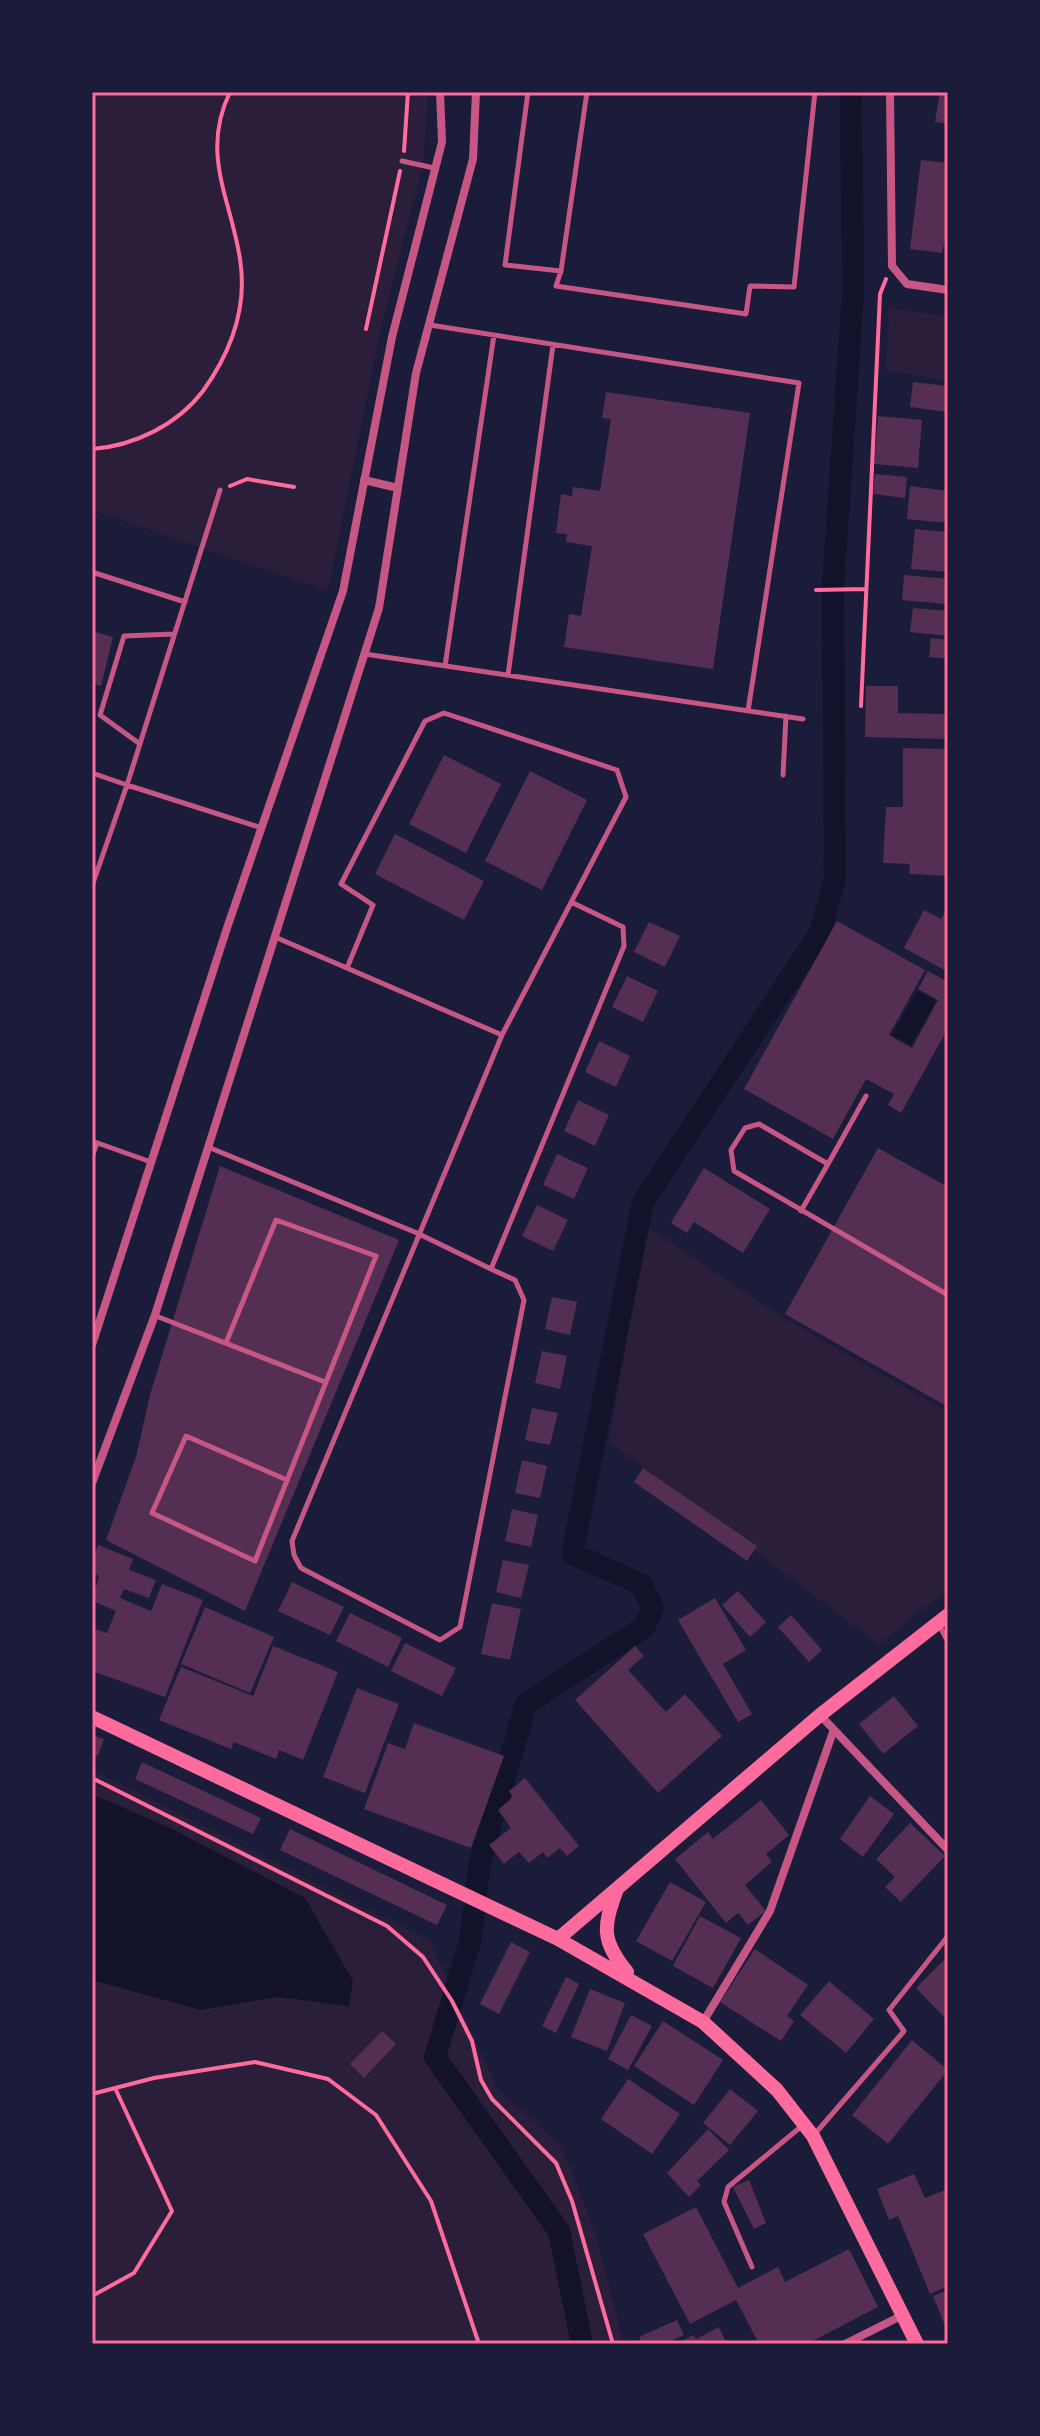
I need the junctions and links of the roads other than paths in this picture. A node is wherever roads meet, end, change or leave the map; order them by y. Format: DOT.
graph roads {
  1 [pos="440,92"];
  2 [pos="476,92"];
  3 [pos="528,92"];
  4 [pos="587,92"];
  5 [pos="815,92"];
  6 [pos="890,92"];
  7 [pos="402,161"];
  8 [pos="435,168"];
  9 [pos="561,271"];
  10 [pos="948,290"];
  11 [pos="429,325"];
  12 [pos="494,335"];
  13 [pos="553,345"];
  14 [pos="364,480"];
  15 [pos="398,488"];
  16 [pos="220,490"];
  17 [pos="92,572"];
  18 [pos="185,602"];
  19 [pos="175,634"];
  20 [pos="364,654"];
  21 [pos="445,666"];
  22 [pos="508,675"];
  23 [pos="748,711"];
  24 [pos="786,716"];
  25 [pos="803,719"];
  26 [pos="140,744"];
  27 [pos="92,773"];
  28 [pos="783,775"];
  29 [pos="127,785"];
  30 [pos="262,828"];
  31 [pos="92,886"];
  32 [pos="571,902"];
  33 [pos="274,937"];
  34 [pos="347,968"];
  35 [pos="502,1035"];
  36 [pos="866,1096"];
  37 [pos="94,1142"];
  38 [pos="208,1147"];
  39 [pos="92,1157"];
  40 [pos="152,1162"];
  41 [pos="828,1164"];
  42 [pos="801,1211"];
  43 [pos="417,1233"];
  44 [pos="491,1269"];
  45 [pos="948,1295"];
  46 [pos="155,1315"];
  47 [pos="226,1343"];
  48 [pos="92,1345"];
  49 [pos="325,1382"];
  50 [pos="287,1480"];
  51 [pos="92,1483"];
  52 [pos="943,1619"];
  53 [pos="948,1642"];
  54 [pos="820,1715"];
  55 [pos="92,1717"];
  56 [pos="833,1732"];
  57 [pos="948,1850"];
  58 [pos="618,1887"];
  59 [pos="948,1936"];
  60 [pos="558,1939"];
  61 [pos="632,1979"];
  62 [pos="703,2022"];
  63 [pos="808,2130"];
  64 [pos="752,2267"];
  65 [pos="903,2315"];
  66 [pos="845,2344"];
  67 [pos="917,2344"];
  1 -- 8 [label="street"];
  2 -- 11 [label="street"];
  3 -- 9 [label="lane"];
  4 -- 9 [label="lane"];
  5 -- 9 [label="lane"];
  6 -- 10 [label="street"];
  7 -- 8 [label="lane"];
  8 -- 14 [label="street"];
  11 -- 12 [label="lane"];
  11 -- 15 [label="street"];
  12 -- 13 [label="lane"];
  12 -- 21 [label="lane"];
  13 -- 22 [label="lane"];
  13 -- 23 [label="lane"];
  14 -- 15 [label="street"];
  14 -- 30 [label="street"];
  15 -- 20 [label="street"];
  16 -- 18 [label="lane"];
  17 -- 18 [label="lane"];
  18 -- 19 [label="lane"];
  19 -- 26 [label="lane"];
  19 -- 26 [label="lane"];
  20 -- 21 [label="lane"];
  20 -- 33 [label="street"];
  21 -- 22 [label="lane"];
  22 -- 23 [label="lane"];
  23 -- 24 [label="lane"];
  24 -- 25 [label="lane"];
  24 -- 28 [label="lane"];
  26 -- 29 [label="lane"];
  27 -- 29 [label="lane"];
  29 -- 30 [label="lane"];
  29 -- 31 [label="lane"];
  30 -- 40 [label="street"];
  32 -- 34 [label="lane"];
  32 -- 35 [label="lane"];
  32 -- 44 [label="lane"];
  33 -- 34 [label="lane"];
  33 -- 38 [label="street"];
  34 -- 35 [label="lane"];
  35 -- 43 [label="lane"];
  36 -- 41 [label="lane"];
  37 -- 39 [label="lane"];
  37 -- 40 [label="lane"];
  38 -- 43 [label="lane"];
  38 -- 46 [label="street"];
  40 -- 48 [label="street"];
  41 -- 42 [label="lane"];
  41 -- 42 [label="lane"];
  42 -- 45 [label="lane"];
  43 -- 44 [label="lane"];
  43 -- 44 [label="lane"];
  46 -- 47 [label="lane"];
  46 -- 51 [label="street"];
  47 -- 49 [label="lane"];
  47 -- 49 [label="lane"];
  49 -- 50 [label="lane"];
  50 -- 50 [label="lane"];
  52 -- 53 [label="lane"];
  52 -- 54 [label="main road"];
  54 -- 56 [label="street"];
  54 -- 58 [label="main road"];
  55 -- 60 [label="main road"];
  56 -- 57 [label="street"];
  56 -- 62 [label="street"];
  58 -- 60 [label="main road"];
  58 -- 61 [label="main road"];
  59 -- 63 [label="lane"];
  60 -- 61 [label="main road"];
  61 -- 62 [label="main road"];
  62 -- 63 [label="main road"];
  63 -- 64 [label="lane"];
  63 -- 65 [label="main road"];
  65 -- 66 [label="street"];
  65 -- 67 [label="main road"];
}
